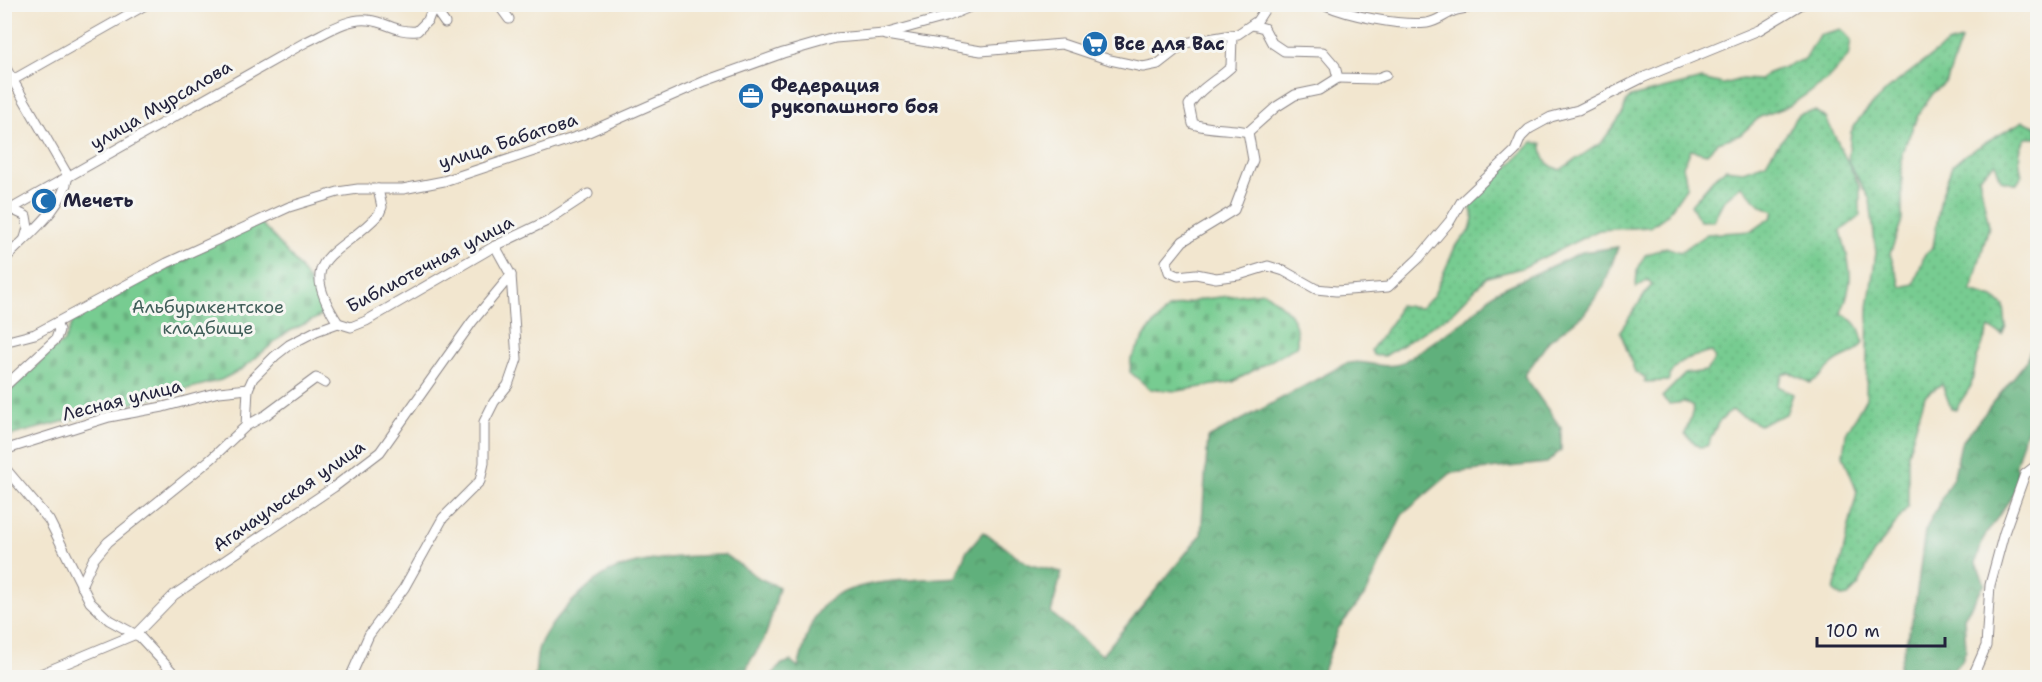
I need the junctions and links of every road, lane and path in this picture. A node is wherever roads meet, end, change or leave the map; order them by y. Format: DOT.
graph roads {
  1 [pos="147,4"];
  2 [pos="498,4"];
  3 [pos="977,4"];
  4 [pos="1268,4"];
  5 [pos="1323,4"];
  6 [pos="1489,4"];
  7 [pos="1802,4"];
  8 [pos="433,5"];
  9 [pos="509,20"];
  10 [pos="445,23"];
  11 [pos="1252,25"];
  12 [pos="884,34"];
  13 [pos="1232,35"];
  14 [pos="4,65"];
  15 [pos="1386,75"];
  16 [pos="1338,78"];
  17 [pos="9,82"];
  18 [pos="1248,132"];
  19 [pos="68,176"];
  20 [pos="378,189"];
  21 [pos="588,194"];
  22 [pos="8,211"];
  23 [pos="25,238"];
  24 [pos="495,246"];
  25 [pos="4,260"];
  26 [pos="511,275"];
  27 [pos="56,322"];
  28 [pos="338,323"];
  29 [pos="4,342"];
  30 [pos="325,383"];
  31 [pos="4,387"];
  32 [pos="249,389"];
  33 [pos="246,426"];
  34 [pos="4,450"];
  35 [pos="2037,464"];
  36 [pos="4,467"];
  37 [pos="81,586"];
  38 [pos="136,634"];
  39 [pos="31,678"];
  40 [pos="178,678"];
  41 [pos="350,678"];
  42 [pos="1972,678"];
  1 -- 17 [label="street"];
  2 -- 9 [label="street"];
  3 -- 12 [label="street, улица Бабатова"];
  4 -- 11 [label="street"];
  5 -- 6 [label="street"];
  7 -- 18 [label="street"];
  8 -- 10 [label="street"];
  8 -- 19 [label="street, улица Мурсалова"];
  11 -- 13 [label="street"];
  11 -- 16 [label="street"];
  12 -- 13 [label="street"];
  12 -- 20 [label="street, улица Бабатова"];
  13 -- 18 [label="street"];
  14 -- 17 [label="street"];
  15 -- 16 [label="street"];
  16 -- 18 [label="street"];
  17 -- 19 [label="street"];
  19 -- 22 [label="street, улица Мурсалова"];
  19 -- 23 [label="street"];
  20 -- 27 [label="street, улица Бабатова"];
  20 -- 28 [label="street"];
  21 -- 24 [label="street, Библиотечная улица"];
  22 -- 23 [label="street"];
  23 -- 25 [label="street"];
  24 -- 26 [label="street"];
  24 -- 28 [label="street, Библиотечная улица"];
  26 -- 38 [label="street, Агачаульская улица"];
  26 -- 41 [label="street"];
  27 -- 29 [label="street, улица Бабатова"];
  27 -- 31 [label="street"];
  28 -- 32 [label="street, Библиотечная улица"];
  30 -- 33 [label="street"];
  32 -- 33 [label="street"];
  32 -- 34 [label="street, Лесная улица"];
  33 -- 37 [label="street"];
  35 -- 42 [label="street"];
  36 -- 37 [label="street"];
  37 -- 38 [label="street"];
  38 -- 39 [label="street, Агачаульская улица"];
  38 -- 40 [label="street"];
}
